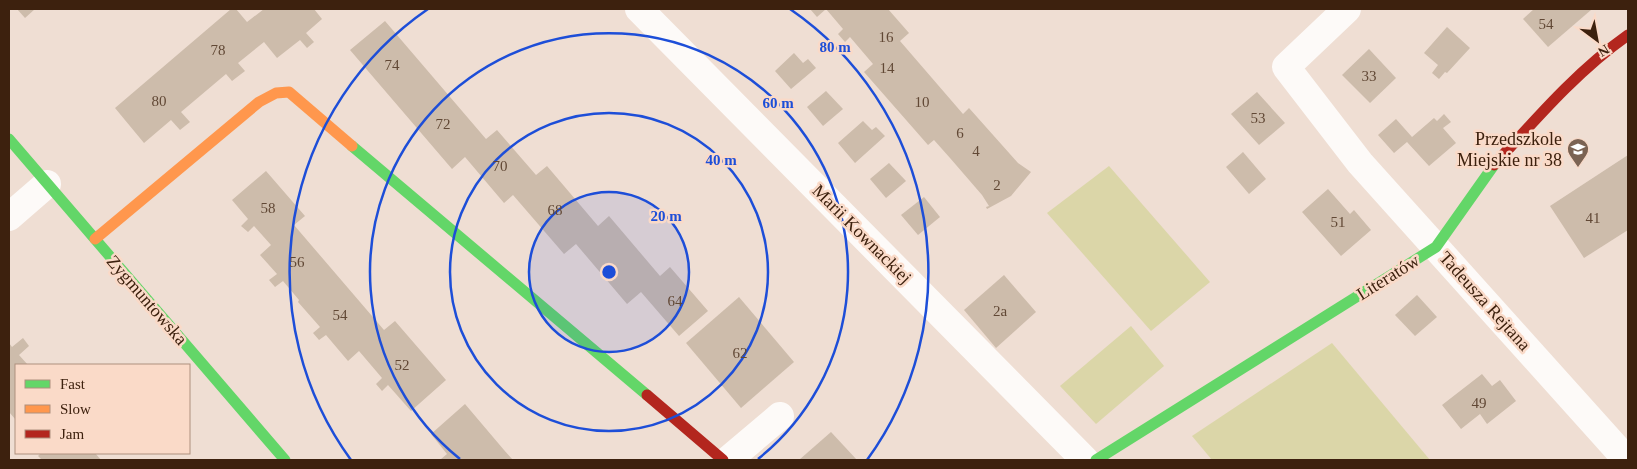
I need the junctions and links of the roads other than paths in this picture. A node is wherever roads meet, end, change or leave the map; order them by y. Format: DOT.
graph roads {
  1 [pos="639,9"];
  2 [pos="1348,9"];
  3 [pos="1628,35"];
  4 [pos="9,139"];
  5 [pos="47,184"];
  6 [pos="9,217"];
  7 [pos="95,240"];
  8 [pos="1436,246"];
  9 [pos="780,416"];
  10 [pos="285,460"];
  11 [pos="723,460"];
  12 [pos="728,460"];
  13 [pos="1085,460"];
  14 [pos="1096,460"];
  15 [pos="1628,460"];
  1 -- 13 [label="street, Marii Kownackiej"];
  2 -- 8 [label="street, Tadeusza Rejtana"];
  3 -- 8 [label="street, Literatów"];
  4 -- 5 [label="street, Zygmuntowska"];
  5 -- 6 [label="street"];
  5 -- 7 [label="street, Zygmuntowska"];
  7 -- 10 [label="street, Zygmuntowska"];
  7 -- 11 [label="street"];
  8 -- 14 [label="street, Literatów"];
  8 -- 15 [label="street, Tadeusza Rejtana"];
  9 -- 12 [label="street"];
}
